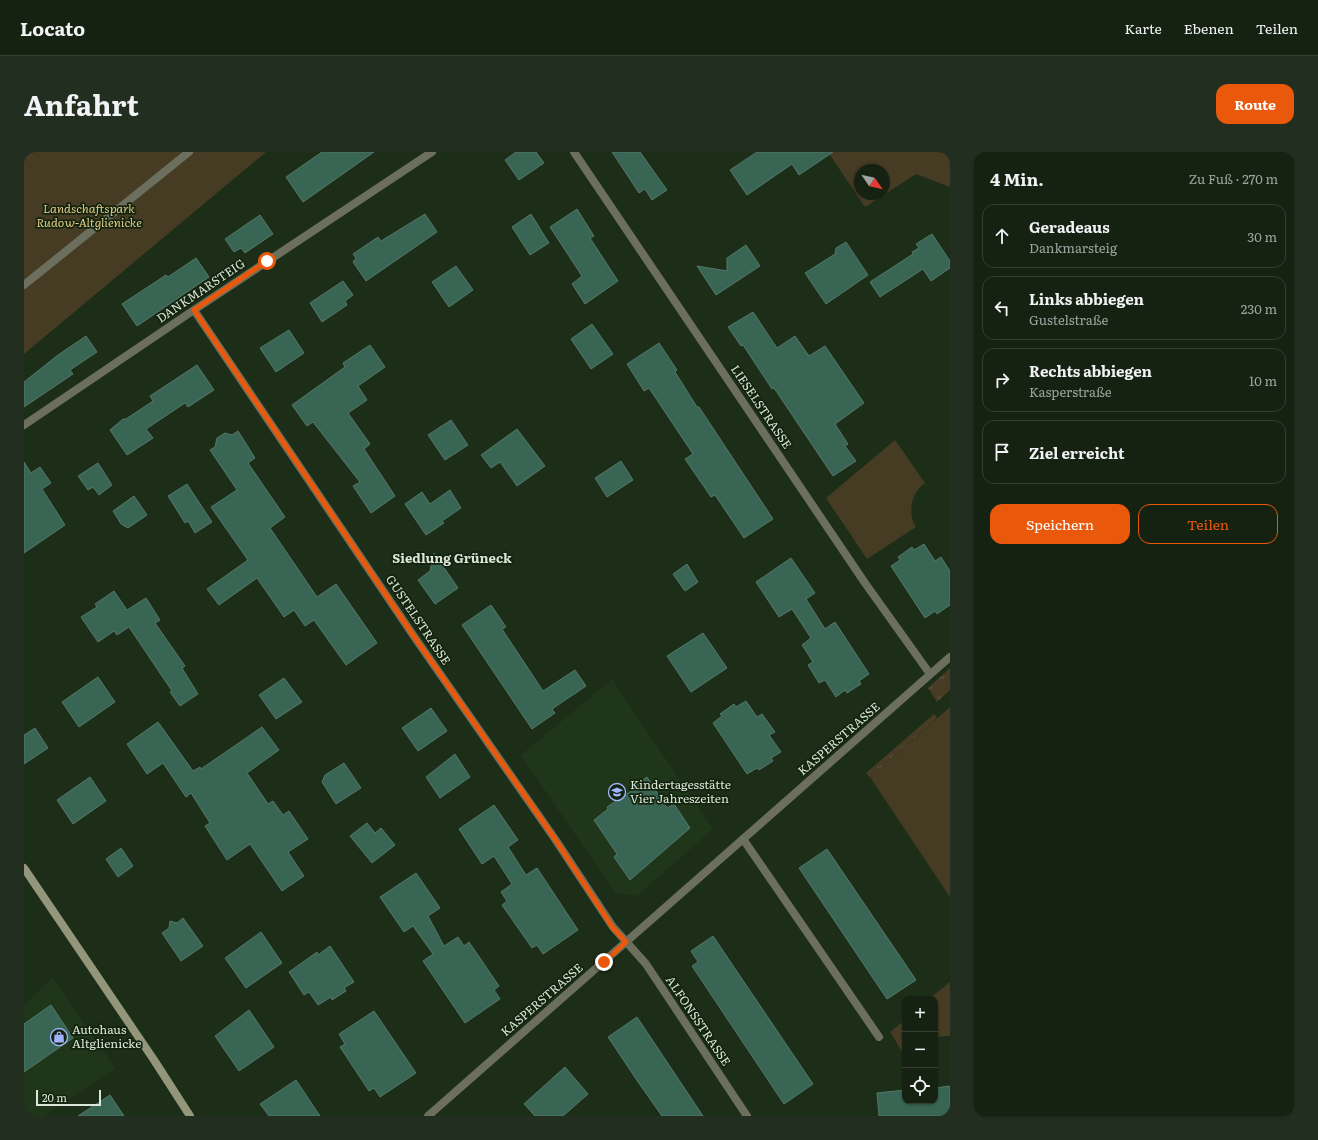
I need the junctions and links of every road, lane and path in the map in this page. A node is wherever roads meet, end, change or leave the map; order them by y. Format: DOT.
graph roads {
  1 [pos="189,152"];
  2 [pos="432,152"];
  3 [pos="574,152"];
  4 [pos="24,285"];
  5 [pos="194,310"];
  6 [pos="24,425"];
  7 [pos="950,657"];
  8 [pos="930,674"];
  9 [pos="743,839"];
  10 [pos="24,868"];
  11 [pos="626,942"];
  12 [pos="879,1038"];
  13 [pos="190,1116"];
  14 [pos="428,1116"];
  15 [pos="747,1116"];
  1 -- 4 [label="street"];
  2 -- 5 [label="street, DANKMARSTEIG"];
  3 -- 8 [label="street, LIESELSTRASSE"];
  5 -- 6 [label="street, DANKMARSTEIG"];
  5 -- 11 [label="street, GUSTELSTRASSE"];
  7 -- 8 [label="street, KASPERSTRASSE"];
  8 -- 9 [label="street, KASPERSTRASSE"];
  9 -- 11 [label="street, KASPERSTRASSE"];
  9 -- 12 [label="street"];
  10 -- 13 [label="main road"];
  11 -- 14 [label="street, KASPERSTRASSE"];
  11 -- 15 [label="street, ALFONSSTRASSE"];
}
